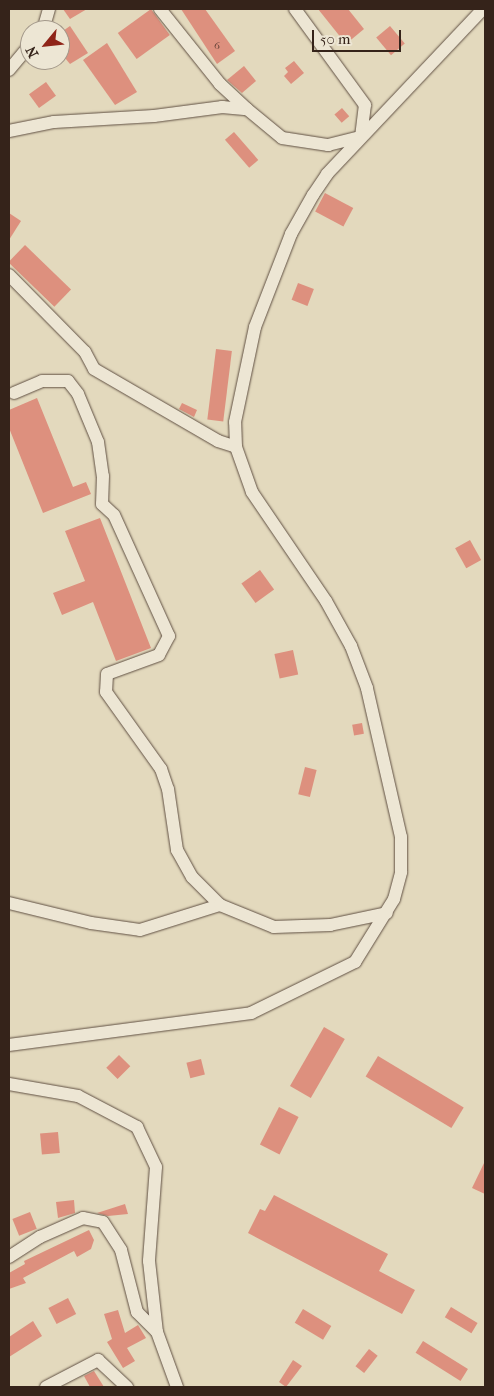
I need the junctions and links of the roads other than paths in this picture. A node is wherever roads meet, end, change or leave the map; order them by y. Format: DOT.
graph roads {
  1 [pos="160,9"];
  2 [pos="295,9"];
  3 [pos="483,9"];
  4 [pos="20,57"];
  5 [pos="9,70"];
  6 [pos="247,109"];
  7 [pos="9,131"];
  8 [pos="361,137"];
  9 [pos="9,275"];
  10 [pos="14,393"];
  11 [pos="236,448"];
  12 [pos="9,903"];
  13 [pos="220,905"];
  14 [pos="387,913"];
  15 [pos="9,1045"];
  16 [pos="9,1084"];
  17 [pos="9,1257"];
  18 [pos="158,1332"];
  19 [pos="46,1387"];
  20 [pos="127,1387"];
  21 [pos="177,1387"];
  1 -- 6 [label="street"];
  2 -- 8 [label="street"];
  3 -- 8 [label="street"];
  4 -- 5 [label="street"];
  6 -- 7 [label="street"];
  6 -- 8 [label="street"];
  8 -- 11 [label="street"];
  9 -- 11 [label="street"];
  10 -- 13 [label="street"];
  11 -- 14 [label="street"];
  12 -- 13 [label="street"];
  13 -- 14 [label="street"];
  14 -- 15 [label="street"];
  16 -- 18 [label="street"];
  17 -- 18 [label="street"];
  18 -- 21 [label="street"];
  19 -- 20 [label="street"];
}
